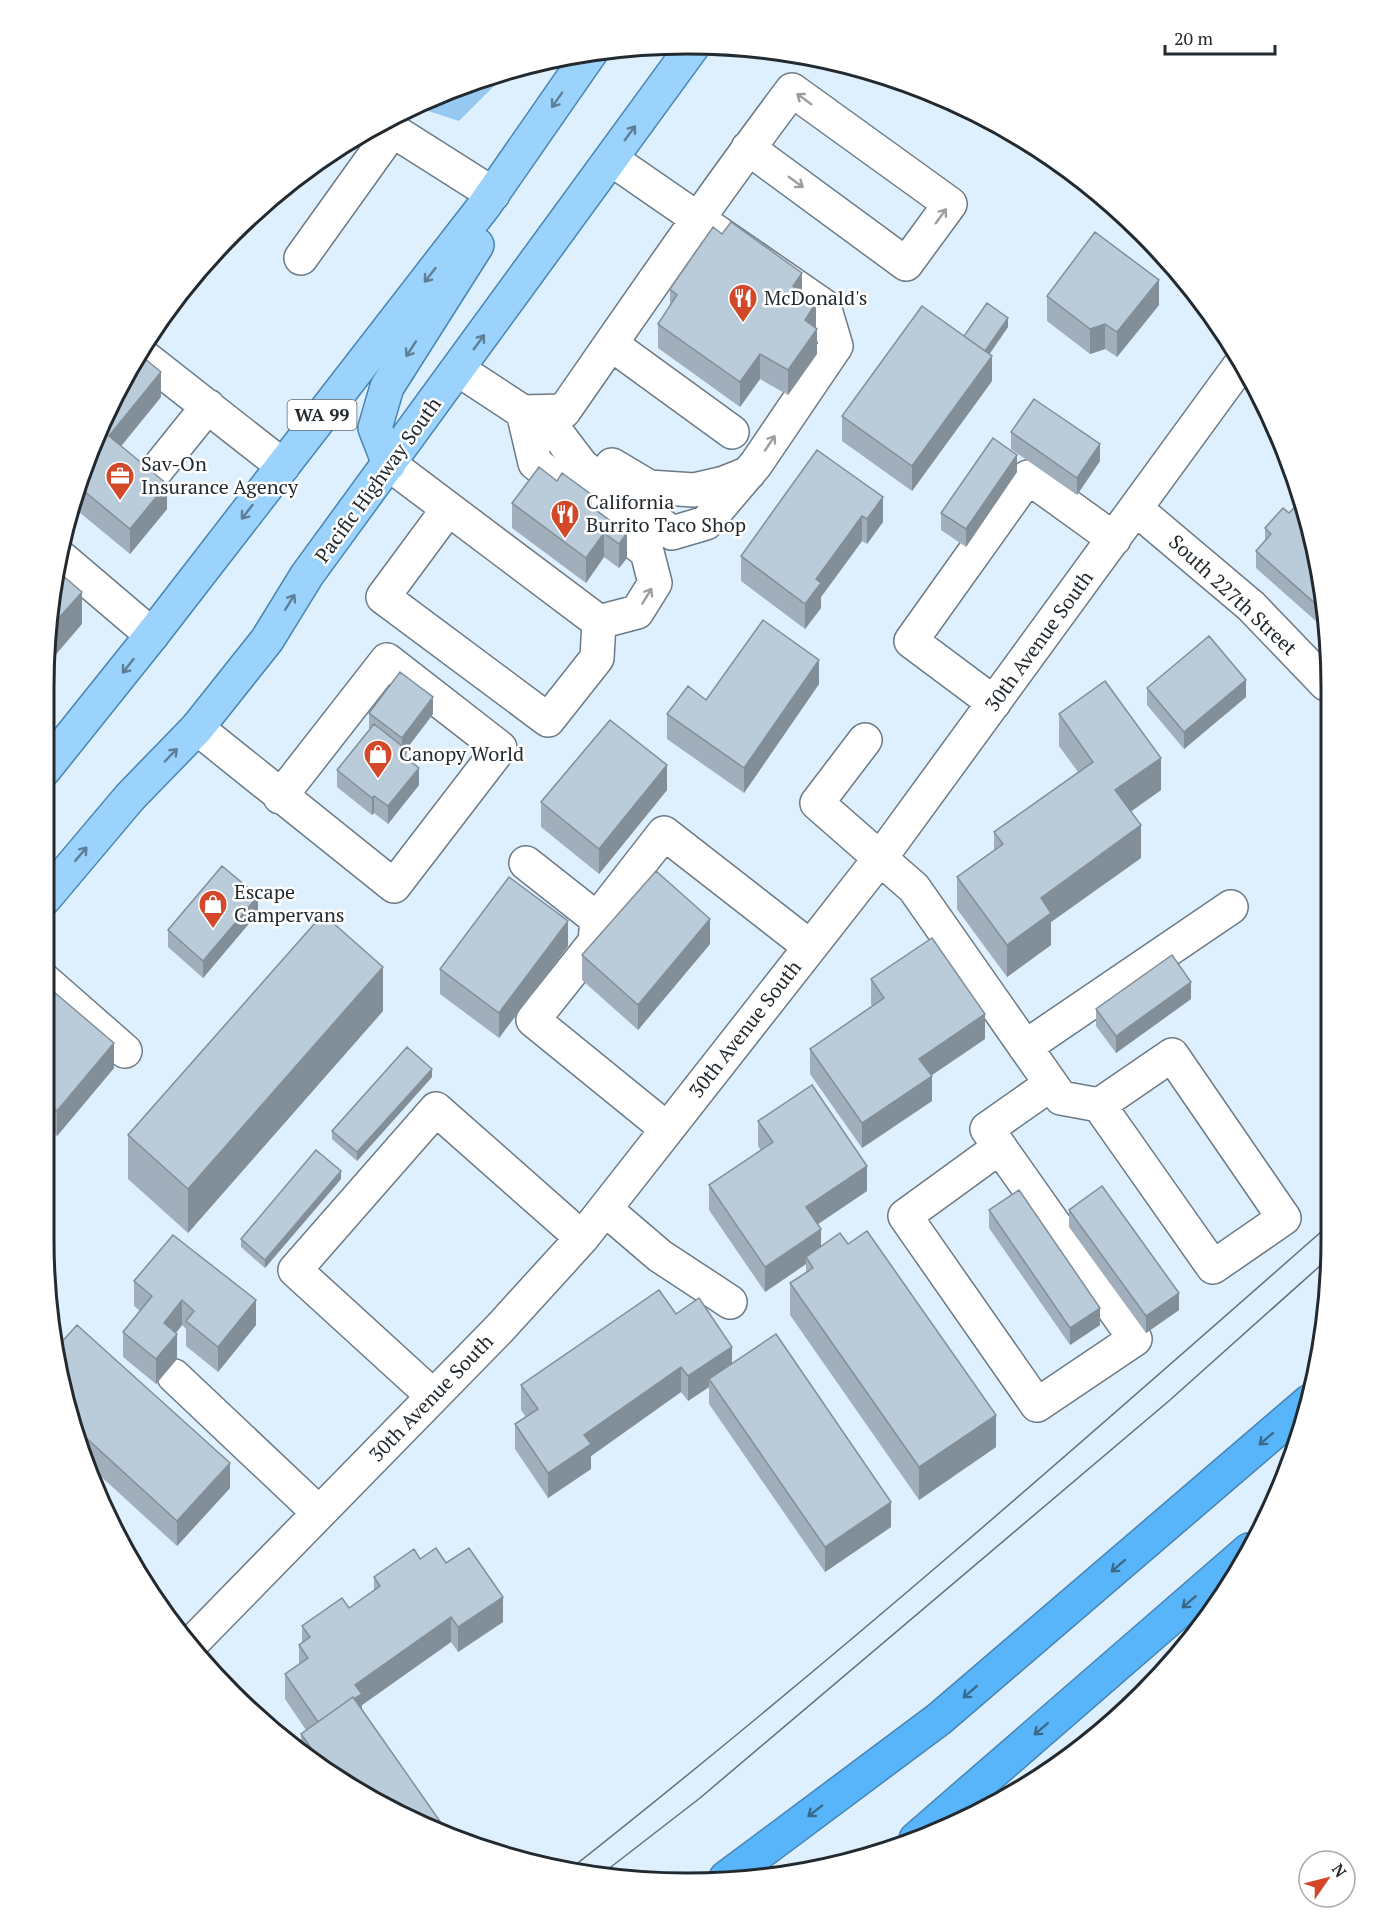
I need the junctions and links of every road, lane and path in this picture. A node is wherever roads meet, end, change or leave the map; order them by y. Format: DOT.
graph roads {
  1 [pos="687,54"];
  2 [pos="584,63"];
  3 [pos="389,129"];
  4 [pos="382,133"];
  5 [pos="748,148"];
  6 [pos="611,159"];
  7 [pos="488,200"];
  8 [pos="699,217"];
  9 [pos="300,258"];
  10 [pos="611,344"];
  11 [pos="147,359"];
  12 [pos="459,370"];
  13 [pos="1236,371"];
  14 [pos="208,406"];
  15 [pos="532,412"];
  16 [pos="732,432"];
  17 [pos="571,451"];
  18 [pos="389,464"];
  19 [pos="283,466"];
  20 [pos="155,472"];
  21 [pos="748,472"];
  22 [pos="448,509"];
  23 [pos="1136,509"];
  24 [pos="1114,539"];
  25 [pos="66,562"];
  26 [pos="599,622"];
  27 [pos="152,635"];
  28 [pos="1321,679"];
  29 [pos="994,703"];
  30 [pos="197,728"];
  31 [pos="865,740"];
  32 [pos="54,758"];
  33 [pos="280,797"];
  34 [pos="881,857"];
  35 [pos="526,863"];
  36 [pos="54,886"];
  37 [pos="1230,907"];
  38 [pos="597,919"];
  39 [pos="809,946"];
  40 [pos="54,995"];
  41 [pos="1025,1047"];
  42 [pos="125,1051"];
  43 [pos="1051,1084"];
  44 [pos="1099,1105"];
  45 [pos="667,1129"];
  46 [pos="1000,1147"];
  47 [pos="604,1209"];
  48 [pos="582,1238"];
  49 [pos="730,1302"];
  50 [pos="174,1376"];
  51 [pos="433,1396"];
  52 [pos="1296,1413"];
  53 [pos="318,1513"];
  54 [pos="1229,1568"];
  55 [pos="196,1639"];
  56 [pos="934,1823"];
  57 [pos="735,1871"];
  6 -- 1 [label="main road, Pacific Highway South, one-way"];
  2 -- 7 [label="main road, WA 99, one-way"];
  3 -- 7 [label="street"];
  4 -- 9 [label="street"];
  5 -- 5 [label="street, one-way"];
  5 -- 8 [label="street"];
  6 -- 8 [label="street"];
  12 -- 6 [label="main road, Pacific Highway South, one-way"];
  7 -- 18 [label="main road, one-way"];
  7 -- 19 [label="main road, WA 99, one-way"];
  8 -- 10 [label="street"];
  21 -- 8 [label="street, one-way"];
  10 -- 15 [label="street"];
  10 -- 16 [label="street"];
  11 -- 14 [label="street"];
  12 -- 15 [label="street"];
  12 -- 18 [label="main road, Pacific Highway South"];
  13 -- 23 [label="street, 30th Avenue South"];
  14 -- 19 [label="street"];
  14 -- 20 [label="street"];
  15 -- 17 [label="street"];
  26 -- 15 [label="street, one-way"];
  17 -- 21 [label="street"];
  17 -- 21 [label="street"];
  18 -- 22 [label="street"];
  30 -- 18 [label="main road, Pacific Highway South, one-way"];
  19 -- 27 [label="main road, WA 99, one-way"];
  22 -- 26 [label="street"];
  22 -- 26 [label="street"];
  23 -- 24 [label="street, 30th Avenue South"];
  23 -- 28 [label="street, South 227th Street"];
  24 -- 29 [label="street, 30th Avenue South"];
  24 -- 29 [label="street"];
  25 -- 27 [label="street"];
  27 -- 32 [label="main road, WA 99, one-way"];
  29 -- 34 [label="street, 30th Avenue South"];
  30 -- 33 [label="street"];
  36 -- 30 [label="main road, Pacific Highway South, one-way"];
  31 -- 34 [label="street"];
  33 -- 33 [label="street"];
  34 -- 39 [label="street, 30th Avenue South"];
  34 -- 41 [label="street"];
  35 -- 38 [label="street"];
  37 -- 41 [label="street"];
  38 -- 39 [label="street"];
  38 -- 45 [label="street"];
  39 -- 45 [label="street, 30th Avenue South"];
  40 -- 42 [label="street"];
  41 -- 43 [label="street"];
  43 -- 44 [label="street"];
  43 -- 46 [label="street"];
  44 -- 44 [label="street"];
  45 -- 47 [label="street, 30th Avenue South"];
  46 -- 46 [label="street"];
  47 -- 48 [label="street, 30th Avenue South"];
  47 -- 49 [label="street"];
  48 -- 51 [label="street, 30th Avenue South"];
  48 -- 51 [label="street"];
  50 -- 53 [label="street"];
  51 -- 53 [label="street, 30th Avenue South"];
  52 -- 57 [label="highway, one-way"];
  53 -- 55 [label="street, 30th Avenue South"];
  54 -- 56 [label="highway, one-way"];
}
